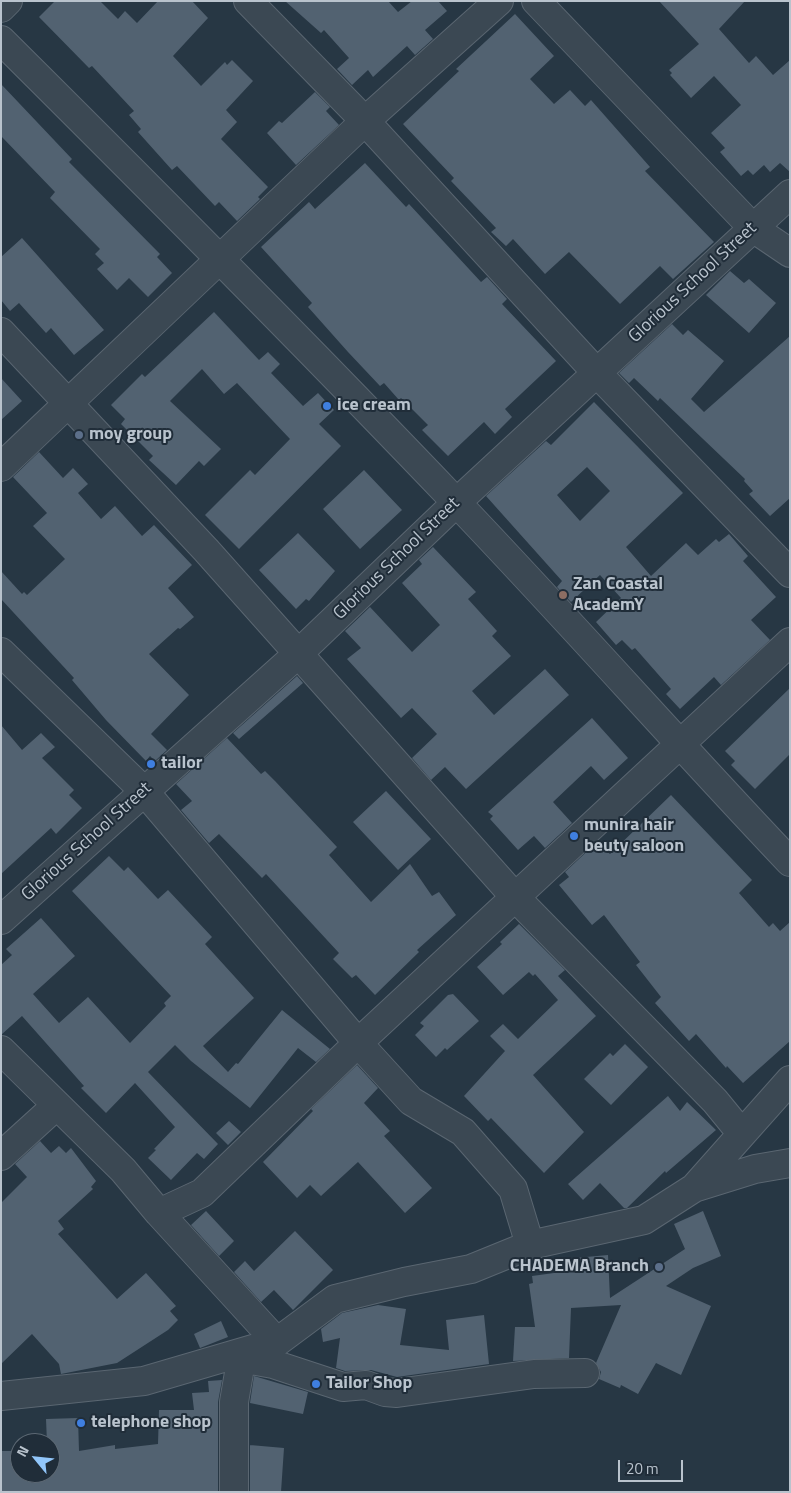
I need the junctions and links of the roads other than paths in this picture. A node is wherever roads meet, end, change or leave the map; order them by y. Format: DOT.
graph roads {
  1 [pos="8,1"];
  2 [pos="248,1"];
  3 [pos="498,1"];
  4 [pos="536,1"];
  5 [pos="1,8"];
  6 [pos="1,40"];
  7 [pos="364,121"];
  8 [pos="790,194"];
  9 [pos="753,228"];
  10 [pos="790,253"];
  11 [pos="221,260"];
  12 [pos="1,332"];
  13 [pos="596,372"];
  14 [pos="69,404"];
  15 [pos="1,467"];
  16 [pos="457,502"];
  17 [pos="790,573"];
  18 [pos="790,642"];
  19 [pos="1,652"];
  20 [pos="299,653"];
  21 [pos="679,745"];
  22 [pos="144,791"];
  23 [pos="790,862"];
  24 [pos="516,898"];
  25 [pos="1,920"];
  26 [pos="358,1043"];
  27 [pos="1,1050"];
  28 [pos="790,1080"];
  29 [pos="57,1105"];
  30 [pos="742,1134"];
  31 [pos="1,1156"];
  32 [pos="790,1164"];
  33 [pos="694,1188"];
  34 [pos="159,1214"];
  35 [pos="530,1245"];
  36 [pos="277,1342"];
  37 [pos="242,1354"];
  38 [pos="585,1373"];
  39 [pos="1,1396"];
  40 [pos="234,1492"];
  1 -- 5 [label="street"];
  2 -- 7 [label="street"];
  3 -- 7 [label="street"];
  4 -- 9 [label="street"];
  6 -- 11 [label="street"];
  7 -- 11 [label="street"];
  7 -- 13 [label="street"];
  8 -- 9 [label="street, Glorious School Street"];
  9 -- 10 [label="street"];
  9 -- 13 [label="street, Glorious School Street"];
  11 -- 14 [label="street"];
  11 -- 16 [label="street"];
  12 -- 14 [label="street"];
  13 -- 16 [label="street, Glorious School Street"];
  13 -- 17 [label="street"];
  14 -- 15 [label="street"];
  14 -- 20 [label="street"];
  16 -- 20 [label="street, Glorious School Street"];
  16 -- 21 [label="street"];
  18 -- 21 [label="street"];
  19 -- 22 [label="street"];
  20 -- 22 [label="street, Glorious School Street"];
  20 -- 24 [label="street"];
  21 -- 23 [label="street"];
  21 -- 24 [label="street"];
  22 -- 25 [label="street, Glorious School Street"];
  22 -- 26 [label="street"];
  24 -- 26 [label="street"];
  24 -- 30 [label="street"];
  26 -- 34 [label="street"];
  26 -- 35 [label="street"];
  27 -- 29 [label="street"];
  28 -- 30 [label="street"];
  29 -- 31 [label="street"];
  29 -- 34 [label="street"];
  30 -- 33 [label="street"];
  32 -- 33 [label="street"];
  33 -- 35 [label="street"];
  34 -- 36 [label="street"];
  35 -- 36 [label="street"];
  36 -- 37 [label="street"];
  37 -- 38 [label="street"];
  37 -- 39 [label="street"];
  37 -- 40 [label="street"];
}
